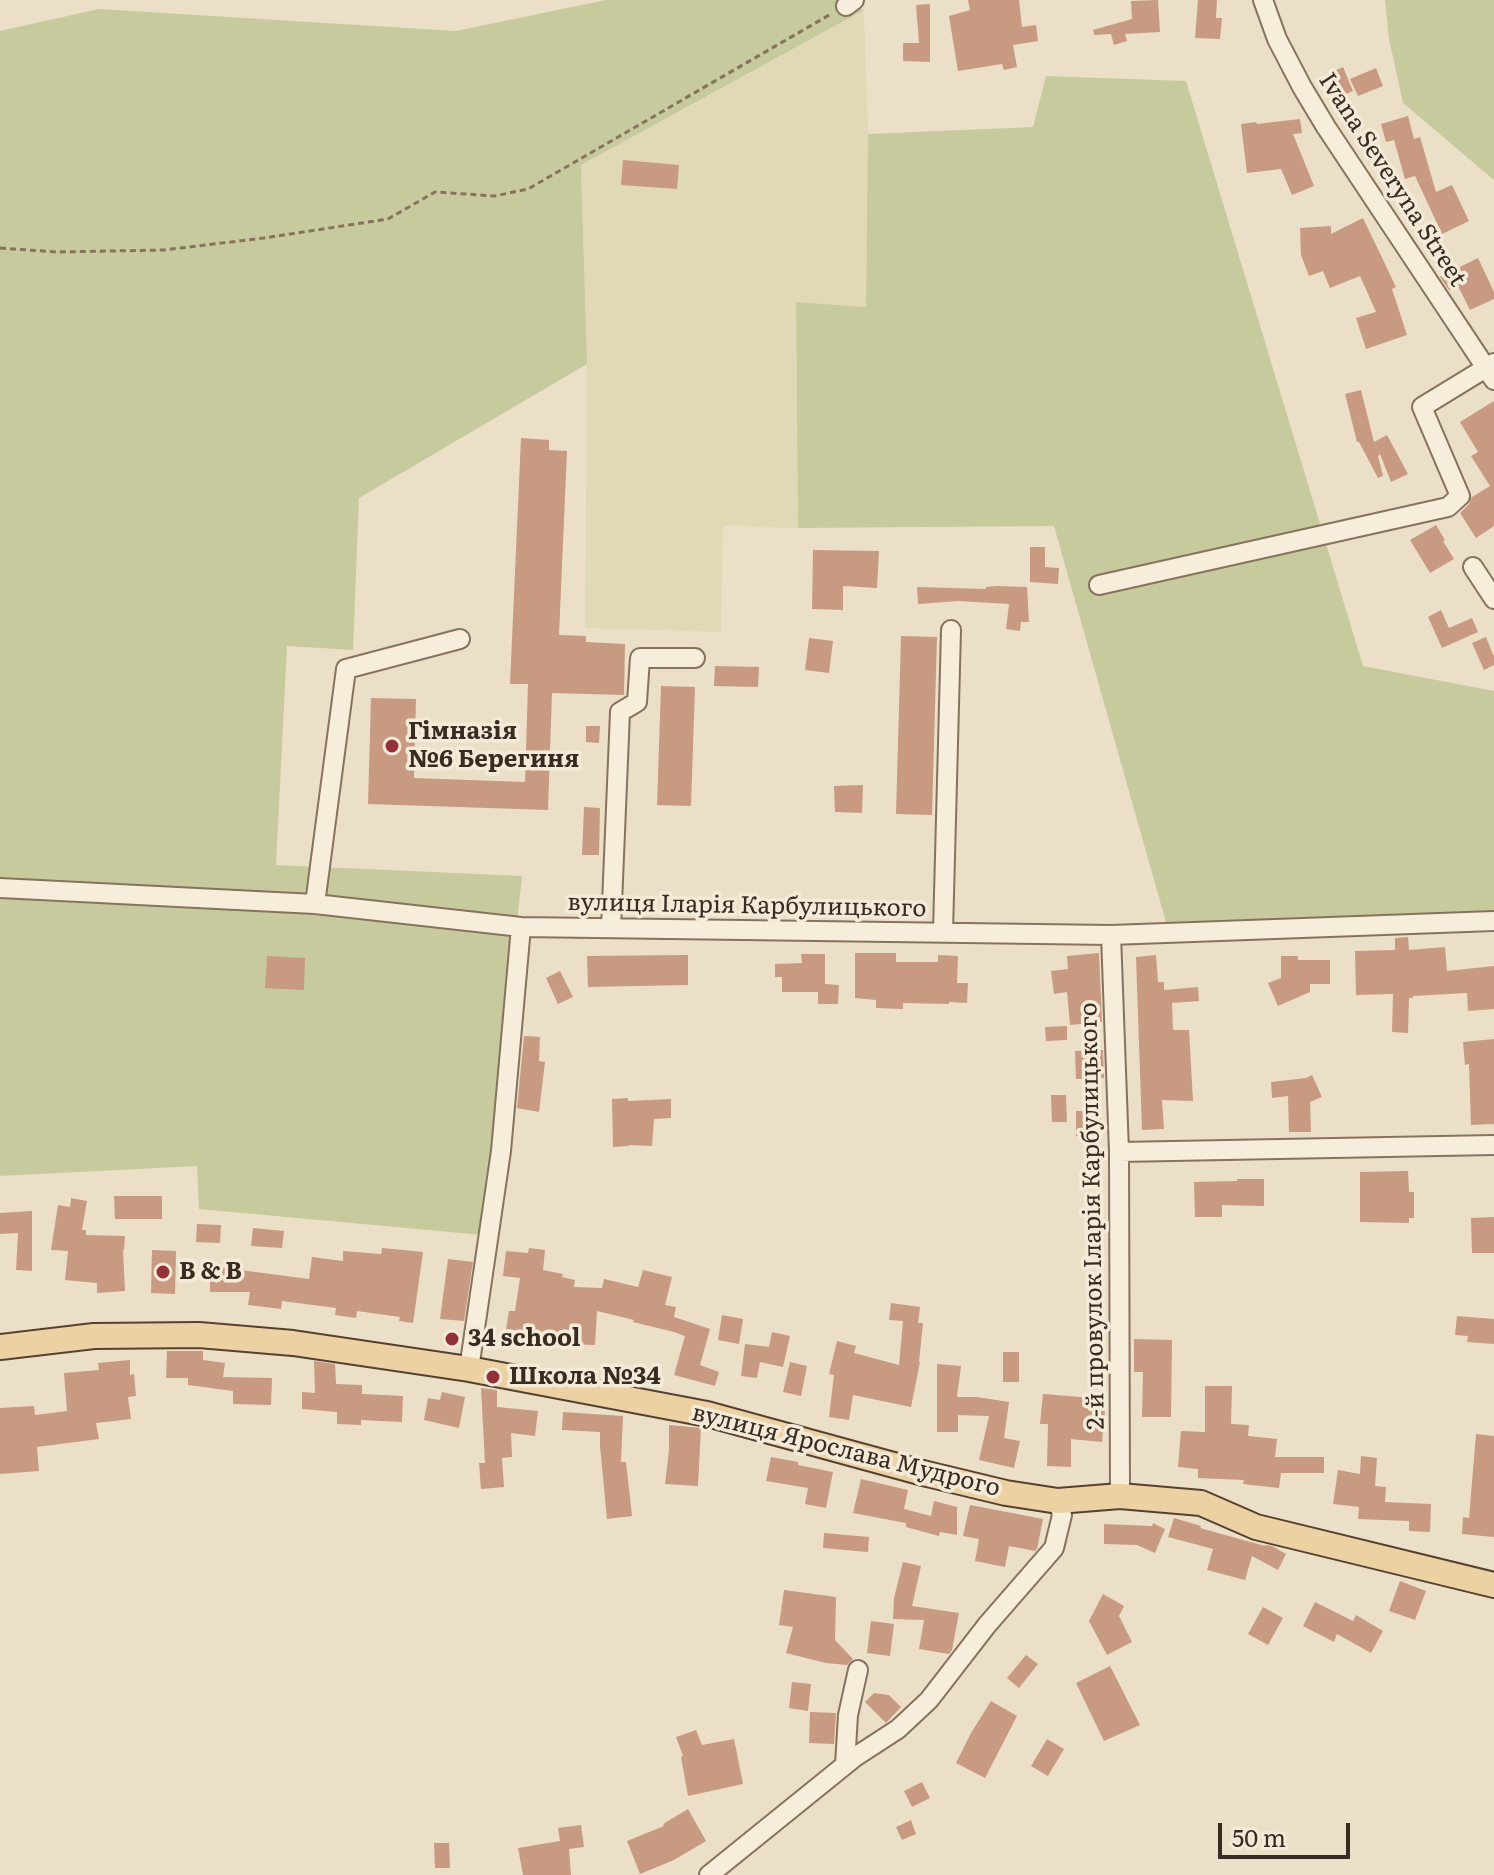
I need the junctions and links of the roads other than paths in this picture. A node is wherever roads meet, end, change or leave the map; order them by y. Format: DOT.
graph roads {
  1 [pos="1263,0"];
  2 [pos="1491,370"];
  3 [pos="1473,567"];
  4 [pos="1099,585"];
  5 [pos="1494,599"];
  6 [pos="951,630"];
  7 [pos="460,639"];
  8 [pos="695,658"];
  9 [pos="0,888"];
  10 [pos="315,904"];
  11 [pos="1494,921"];
  12 [pos="521,927"];
  13 [pos="611,928"];
  14 [pos="943,932"];
  15 [pos="1111,935"];
  16 [pos="1494,1145"];
  17 [pos="1119,1152"];
  18 [pos="0,1347"];
  19 [pos="469,1369"];
  20 [pos="1120,1496"];
  21 [pos="1058,1501"];
  22 [pos="1494,1585"];
  23 [pos="858,1670"];
  24 [pos="845,1765"];
  25 [pos="720,1872"];
  1 -- 2 [label="street, Ivana Severyna Street"];
  2 -- 4 [label="street"];
  3 -- 5 [label="street"];
  6 -- 14 [label="street"];
  7 -- 10 [label="street"];
  8 -- 13 [label="street"];
  9 -- 10 [label="street, вулиця Іларія Карбулицького"];
  10 -- 12 [label="street, вулиця Іларія Карбулицького"];
  11 -- 15 [label="street, вулиця Іларія Карбулицького"];
  12 -- 13 [label="street, вулиця Іларія Карбулицького"];
  12 -- 19 [label="street"];
  13 -- 14 [label="street, вулиця Іларія Карбулицького"];
  14 -- 15 [label="street, вулиця Іларія Карбулицького"];
  15 -- 17 [label="street, 2-й провулок Іларія Карбулицького"];
  16 -- 17 [label="street"];
  17 -- 20 [label="street, 2-й провулок Іларія Карбулицького"];
  18 -- 19 [label="main road, вулиця Ярослава Мудрого"];
  19 -- 21 [label="main road, вулиця Ярослава Мудрого"];
  20 -- 21 [label="main road, вулиця Ярослава Мудрого"];
  20 -- 22 [label="main road, вулиця Ярослава Мудрого"];
  21 -- 24 [label="street"];
  23 -- 24 [label="street"];
  24 -- 25 [label="street"];
}
